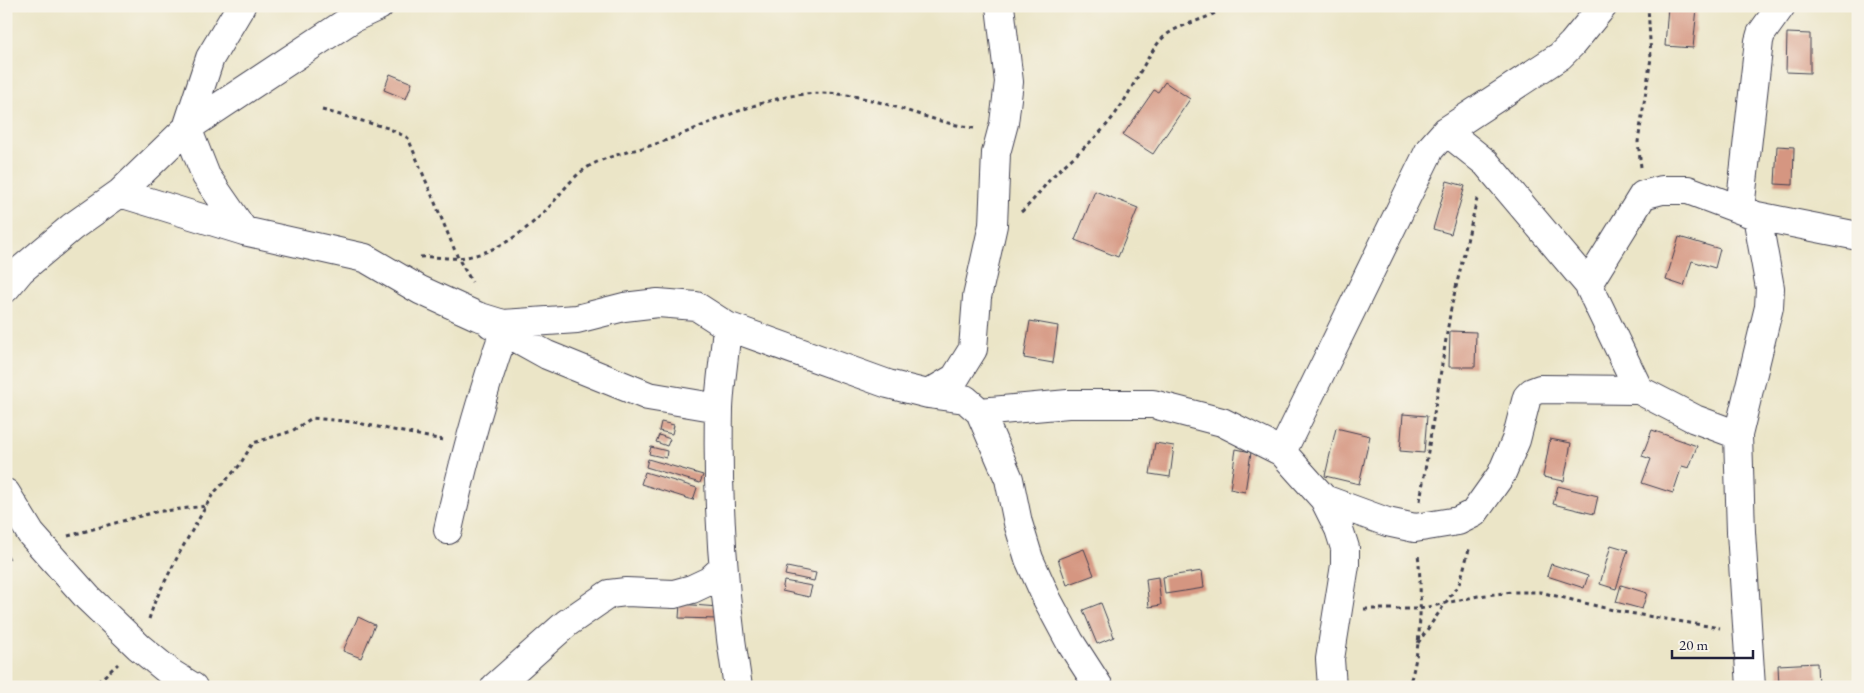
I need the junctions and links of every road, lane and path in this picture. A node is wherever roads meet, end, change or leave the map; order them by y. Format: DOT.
graph roads {
  1 [pos="241,6"];
  2 [pos="379,6"];
  3 [pos="1000,6"];
  4 [pos="1225,6"];
  5 [pos="1603,6"];
  6 [pos="1648,6"];
  7 [pos="1781,6"];
  8 [pos="322,110"];
  9 [pos="1004,123"];
  10 [pos="187,128"];
  11 [pos="1446,132"];
  12 [pos="1486,163"];
  13 [pos="120,193"];
  14 [pos="1643,196"];
  15 [pos="1749,212"];
  16 [pos="993,225"];
  17 [pos="244,231"];
  18 [pos="1858,236"];
  19 [pos="418,257"];
  20 [pos="458,258"];
  21 [pos="1588,284"];
  22 [pos="6,288"];
  23 [pos="477,316"];
  24 [pos="727,326"];
  25 [pos="504,332"];
  26 [pos="1639,390"];
  27 [pos="928,394"];
  28 [pos="719,408"];
  29 [pos="980,412"];
  30 [pos="1738,435"];
  31 [pos="471,445"];
  32 [pos="1282,452"];
  33 [pos="6,493"];
  34 [pos="1324,499"];
  35 [pos="206,506"];
  36 [pos="1474,513"];
  37 [pos="1415,528"];
  38 [pos="448,530"];
  39 [pos="40,546"];
  40 [pos="722,568"];
  41 [pos="1447,604"];
  42 [pos="1339,609"];
  43 [pos="1419,609"];
  44 [pos="1747,640"];
  45 [pos="1418,644"];
  46 [pos="139,647"];
  47 [pos="92,687"];
  48 [pos="193,687"];
  49 [pos="495,687"];
  50 [pos="738,687"];
  51 [pos="1099,687"];
  52 [pos="1332,687"];
  53 [pos="1408,687"];
  54 [pos="1751,687"];
  1 -- 10 [label="street"];
  2 -- 10 [label="street"];
  3 -- 9 [label="street"];
  4 -- 16 [label="path"];
  5 -- 11 [label="street"];
  6 -- 14 [label="path"];
  7 -- 15 [label="street"];
  8 -- 20 [label="path"];
  9 -- 16 [label="street"];
  9 -- 20 [label="path"];
  10 -- 13 [label="street"];
  10 -- 17 [label="street"];
  11 -- 12 [label="street"];
  11 -- 32 [label="street"];
  12 -- 21 [label="street"];
  12 -- 37 [label="path"];
  13 -- 17 [label="street"];
  13 -- 22 [label="street"];
  14 -- 15 [label="street"];
  14 -- 21 [label="street"];
  15 -- 18 [label="street"];
  15 -- 30 [label="street"];
  16 -- 27 [label="street"];
  17 -- 23 [label="street"];
  19 -- 20 [label="path"];
  21 -- 26 [label="street"];
  23 -- 24 [label="street"];
  23 -- 25 [label="street"];
  24 -- 27 [label="street"];
  24 -- 28 [label="street"];
  25 -- 28 [label="street"];
  25 -- 31 [label="street"];
  26 -- 30 [label="street"];
  26 -- 36 [label="street"];
  27 -- 29 [label="street"];
  28 -- 40 [label="street"];
  29 -- 32 [label="street"];
  29 -- 51 [label="street"];
  30 -- 44 [label="street"];
  31 -- 35 [label="path"];
  31 -- 38 [label="street"];
  32 -- 34 [label="street"];
  33 -- 39 [label="street"];
  34 -- 37 [label="street"];
  34 -- 42 [label="street"];
  35 -- 39 [label="path"];
  35 -- 46 [label="path"];
  36 -- 37 [label="street"];
  36 -- 41 [label="path"];
  37 -- 43 [label="path"];
  39 -- 46 [label="street"];
  40 -- 49 [label="street"];
  40 -- 50 [label="street"];
  41 -- 43 [label="path"];
  41 -- 44 [label="path"];
  41 -- 45 [label="path"];
  42 -- 43 [label="path"];
  42 -- 52 [label="street"];
  43 -- 45 [label="path"];
  44 -- 54 [label="street"];
  45 -- 53 [label="path"];
  46 -- 47 [label="path"];
  46 -- 48 [label="street"];
}
